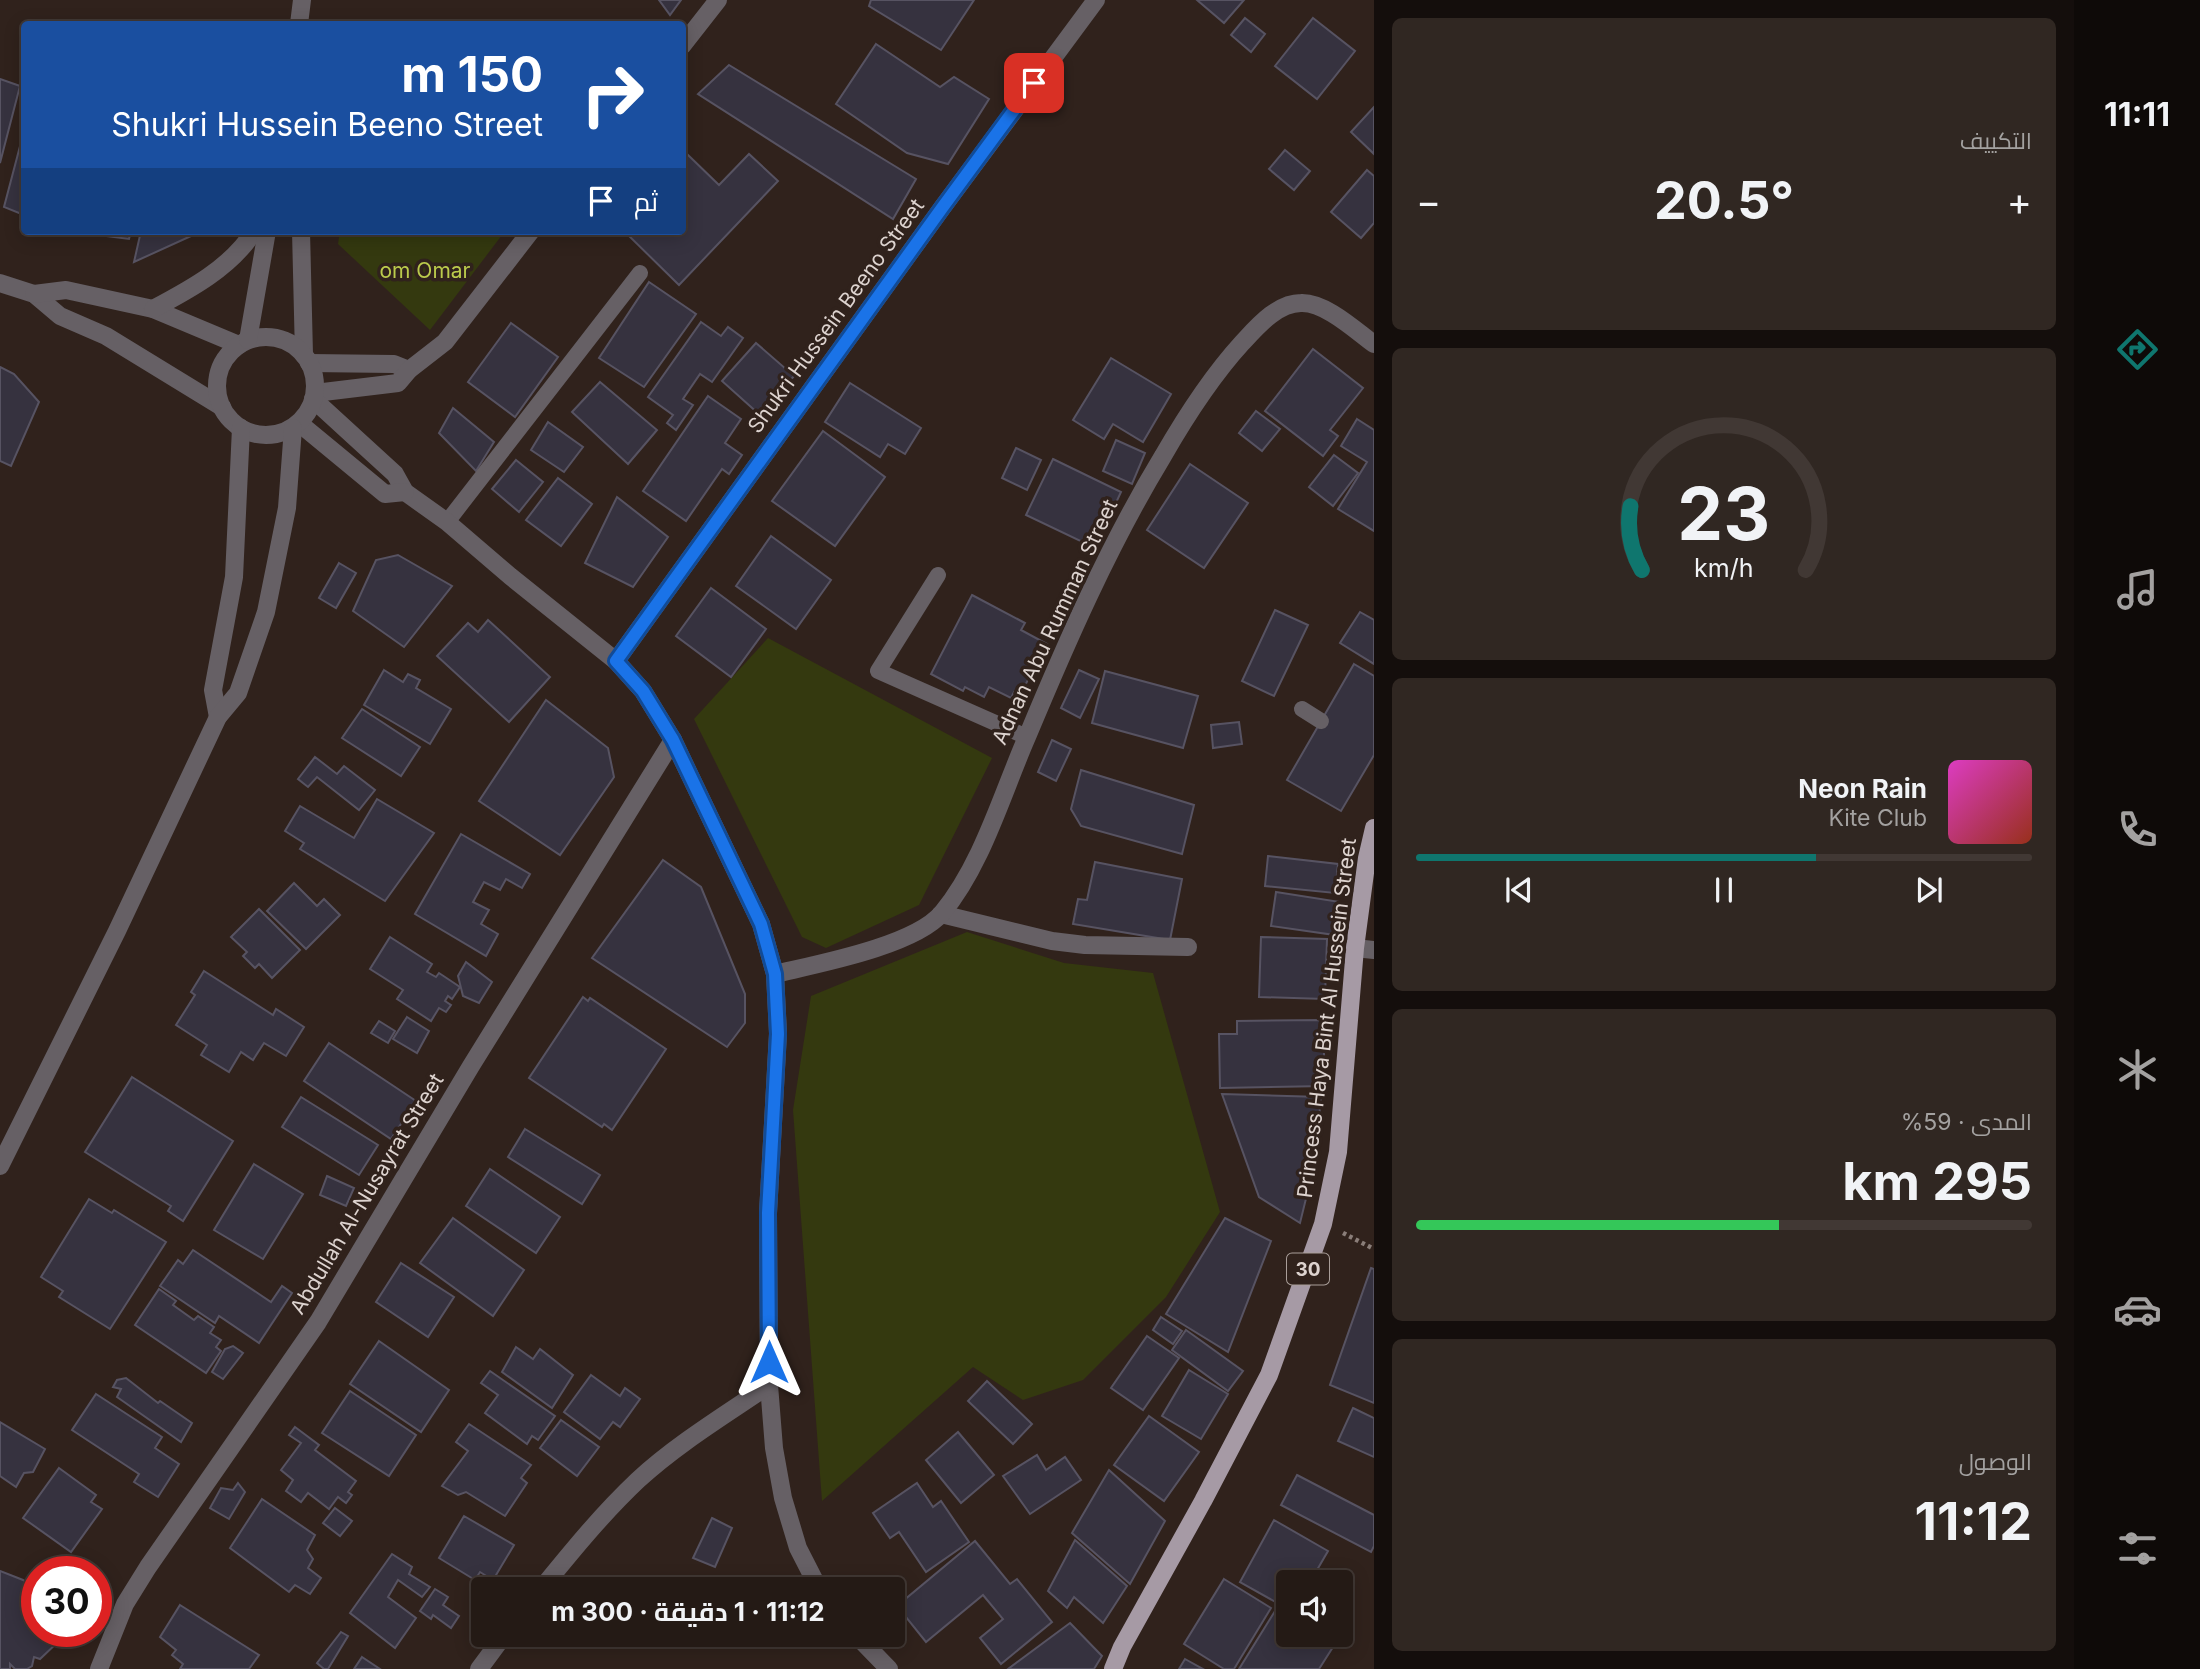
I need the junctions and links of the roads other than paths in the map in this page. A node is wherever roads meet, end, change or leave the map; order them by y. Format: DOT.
graph roads {
  1 [pos="302,0"];
  2 [pos="718,0"];
  3 [pos="1096,0"];
  4 [pos="299,21"];
  5 [pos="686,41"];
  6 [pos="252,235"];
  7 [pos="266,235"];
  8 [pos="301,235"];
  9 [pos="528,235"];
  10 [pos="640,273"];
  11 [pos="0,283"];
  12 [pos="34,295"];
  13 [pos="153,309"];
  14 [pos="243,342"];
  15 [pos="1374,344"];
  16 [pos="306,359"];
  17 [pos="409,370"];
  18 [pos="314,396"];
  19 [pos="222,407"];
  20 [pos="296,425"];
  21 [pos="241,428"];
  22 [pos="405,492"];
  23 [pos="447,522"];
  24 [pos="938,575"];
  25 [pos="616,661"];
  26 [pos="1303,709"];
  27 [pos="218,717"];
  28 [pos="1321,721"];
  29 [pos="1027,737"];
  30 [pos="673,740"];
  31 [pos="1374,828"];
  32 [pos="941,914"];
  33 [pos="1188,947"];
  34 [pos="1355,948"];
  35 [pos="1374,950"];
  36 [pos="775,974"];
  37 [pos="0,1166"];
  38 [pos="769,1385"];
  39 [pos="551,1577"];
  40 [pos="813,1577"];
  41 [pos="496,1647"];
  42 [pos="868,1647"];
  43 [pos="99,1669"];
  44 [pos="480,1669"];
  45 [pos="889,1669"];
  46 [pos="1113,1669"];
  1 -- 4 [label="street"];
  2 -- 5 [label="street"];
  3 -- 25 [label="street, Shukri Hussein Beeno Street"];
  6 -- 13 [label="street"];
  7 -- 14 [label="street"];
  8 -- 16 [label="street"];
  9 -- 17 [label="street"];
  10 -- 23 [label="lane"];
  11 -- 12 [label="street"];
  12 -- 13 [label="street"];
  12 -- 19 [label="street"];
  13 -- 14 [label="street"];
  14 -- 16 [label="street"];
  14 -- 19 [label="street"];
  15 -- 29 [label="street, Adnan Abu Rumman Street"];
  16 -- 17 [label="street"];
  16 -- 18 [label="street"];
  17 -- 18 [label="street"];
  18 -- 20 [label="street"];
  18 -- 22 [label="street"];
  19 -- 21 [label="street"];
  20 -- 21 [label="street"];
  20 -- 22 [label="street"];
  20 -- 27 [label="street"];
  21 -- 27 [label="street"];
  22 -- 23 [label="street"];
  23 -- 25 [label="street"];
  24 -- 29 [label="lane"];
  25 -- 30 [label="street"];
  26 -- 28 [label="lane"];
  27 -- 37 [label="street"];
  29 -- 32 [label="street, Adnan Abu Rumman Street"];
  30 -- 36 [label="street"];
  30 -- 43 [label="street, Abdullah Al-Nusayrat Street"];
  31 -- 34 [label="main road, Princess Haya Bint Al Hussein Street / 30"];
  32 -- 33 [label="street"];
  32 -- 36 [label="street, Adnan Abu Rumman Street"];
  34 -- 35 [label="street"];
  34 -- 46 [label="main road, Princess Haya Bint Al Hussein Street / 30"];
  36 -- 38 [label="street"];
  38 -- 39 [label="street"];
  38 -- 40 [label="street"];
  41 -- 44 [label="street"];
  42 -- 45 [label="street"];
}
